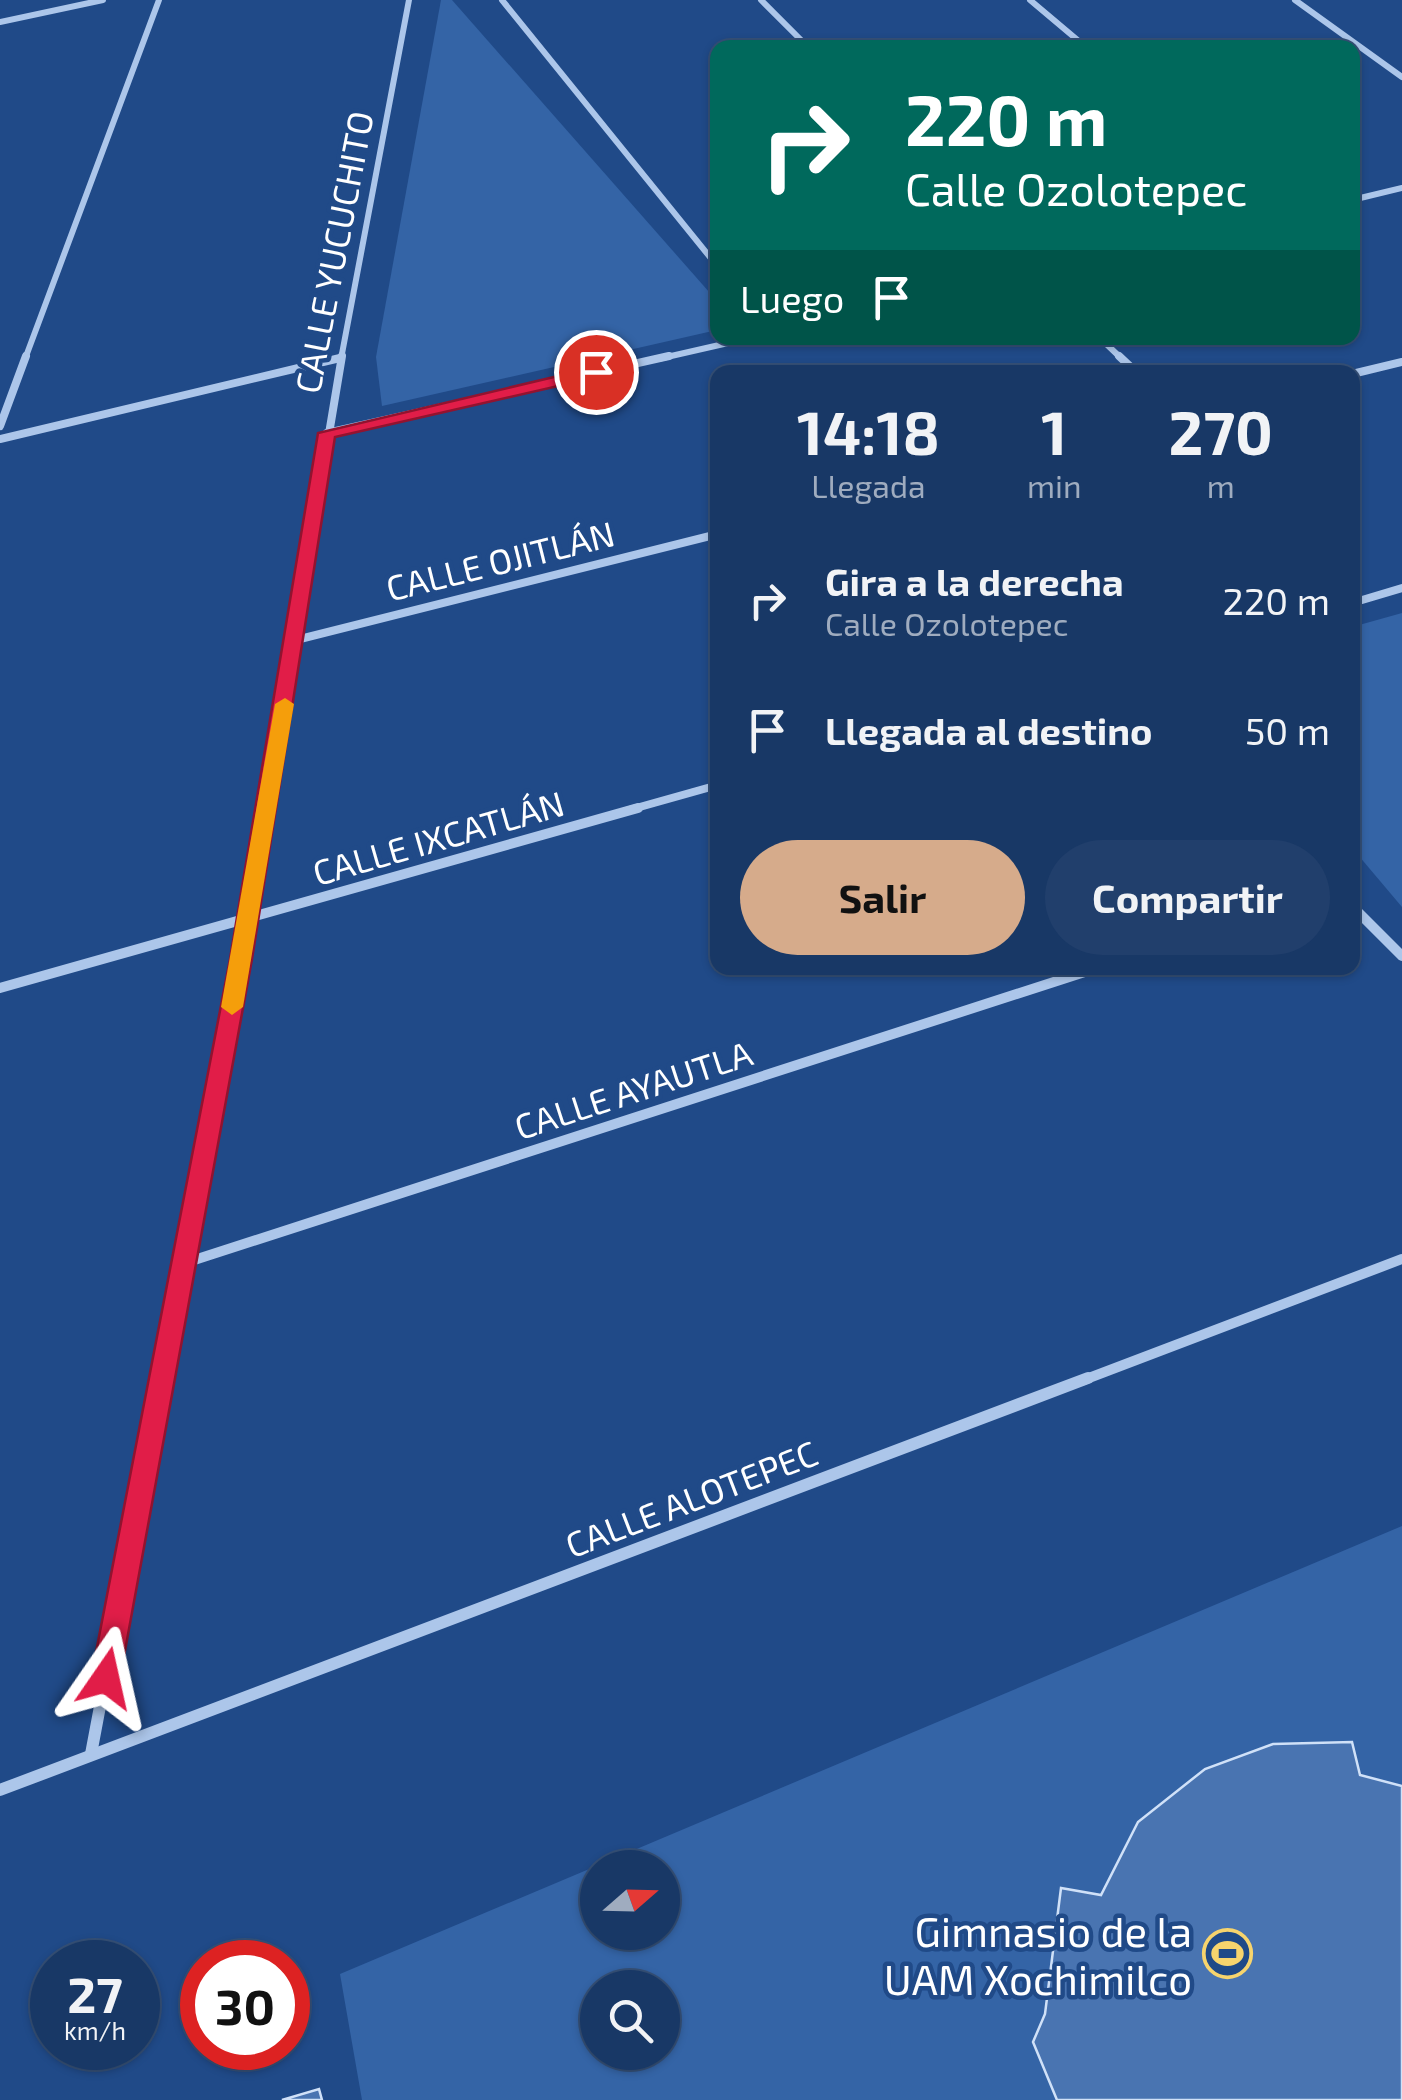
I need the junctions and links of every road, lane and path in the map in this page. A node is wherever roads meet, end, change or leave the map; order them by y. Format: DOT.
graph roads {
  1 [pos="103,0"];
  2 [pos="159,0"];
  3 [pos="409,0"];
  4 [pos="502,0"];
  5 [pos="761,0"];
  6 [pos="1030,0"];
  7 [pos="1295,0"];
  8 [pos="0,22"];
  9 [pos="801,40"];
  10 [pos="1078,40"];
  11 [pos="1351,40"];
  12 [pos="1360,47"];
  13 [pos="1402,77"];
  14 [pos="1402,188"];
  15 [pos="1360,198"];
  16 [pos="710,257"];
  17 [pos="719,345"];
  18 [pos="1107,345"];
  19 [pos="340,358"];
  20 [pos="1402,362"];
  21 [pos="1129,365"];
  22 [pos="1360,372"];
  23 [pos="0,426"];
  24 [pos="327,433"];
  25 [pos="0,439"];
  26 [pos="710,536"];
  27 [pos="1402,588"];
  28 [pos="1360,601"];
  29 [pos="296,640"];
  30 [pos="710,788"];
  31 [pos="1360,914"];
  32 [pos="248,921"];
  33 [pos="1402,956"];
  34 [pos="1075,975"];
  35 [pos="0,988"];
  36 [pos="1402,1259"];
  37 [pos="186,1264"];
  38 [pos="91,1754"];
  39 [pos="0,1790"];
  1 -- 8 [label="street"];
  2 -- 23 [label="street"];
  3 -- 19 [label="street, CALLE YUCUCHITO"];
  4 -- 16 [label="street"];
  5 -- 9 [label="street"];
  6 -- 10 [label="street"];
  7 -- 11 [label="street"];
  12 -- 13 [label="street"];
  14 -- 15 [label="street"];
  17 -- 24 [label="street"];
  18 -- 21 [label="street"];
  19 -- 24 [label="street, CALLE YUCUCHITO"];
  19 -- 25 [label="street"];
  20 -- 22 [label="street"];
  24 -- 29 [label="street, CALLE YUCUCHITO"];
  26 -- 29 [label="street, CALLE OJITLÁN"];
  27 -- 28 [label="street"];
  29 -- 32 [label="street, CALLE YUCUCHITO"];
  30 -- 32 [label="street, CALLE IXCATLÁN"];
  31 -- 33 [label="street"];
  32 -- 35 [label="street, CALLE IXCATLÁN"];
  32 -- 37 [label="street, CALLE YUCUCHITO"];
  34 -- 37 [label="street, CALLE AYAUTLA"];
  36 -- 38 [label="street, CALLE ALOTEPEC"];
  37 -- 38 [label="street, CALLE YUCUCHITO"];
  38 -- 39 [label="street, CALLE ALOTEPEC"];
}
